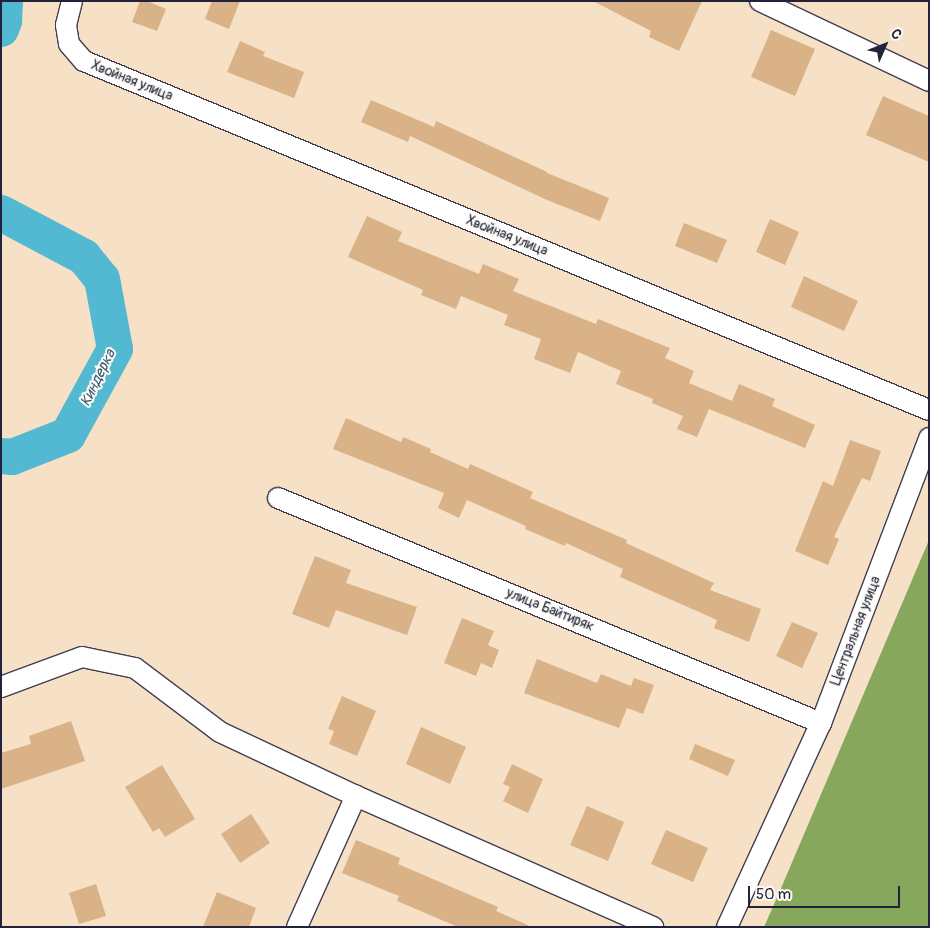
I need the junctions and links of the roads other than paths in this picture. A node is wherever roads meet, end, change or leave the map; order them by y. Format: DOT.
graph roads {
  1 [pos="72,1"];
  2 [pos="760,1"];
  3 [pos="929,81"];
  4 [pos="929,410"];
  5 [pos="929,438"];
  6 [pos="278,498"];
  7 [pos="1,687"];
  8 [pos="821,723"];
  9 [pos="356,796"];
  10 [pos="297,927"];
  11 [pos="653,927"];
  12 [pos="727,927"];
  1 -- 4 [label="street, Хвойная улица"];
  2 -- 3 [label="street"];
  5 -- 8 [label="street, Центральная улица"];
  6 -- 8 [label="street, улица Байтиряк"];
  7 -- 9 [label="street"];
  8 -- 12 [label="street, Центральная улица"];
  9 -- 10 [label="street"];
  9 -- 11 [label="street"];
}
